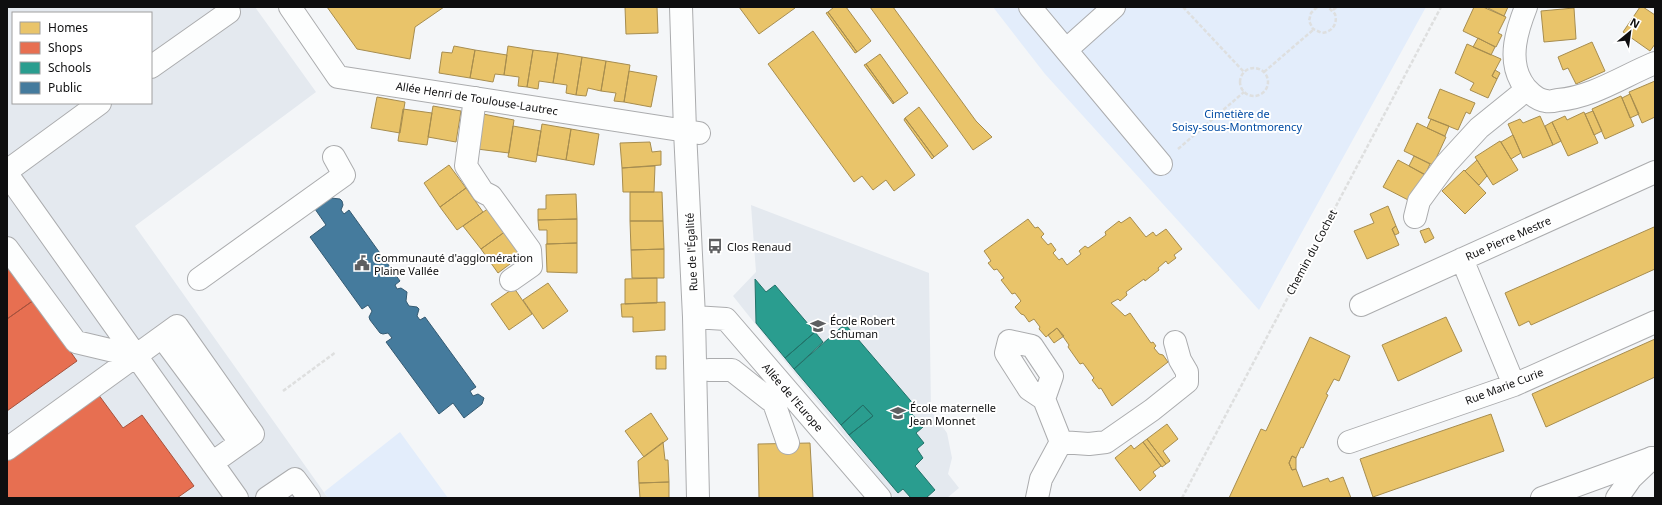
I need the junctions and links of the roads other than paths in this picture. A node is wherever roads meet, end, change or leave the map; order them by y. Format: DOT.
graph roads {
  1 [pos="290,7"];
  2 [pos="681,7"];
  3 [pos="696,7"];
  4 [pos="1030,7"];
  5 [pos="1114,7"];
  6 [pos="1526,7"];
  7 [pos="229,12"];
  8 [pos="1066,50"];
  9 [pos="1655,63"];
  10 [pos="152,66"];
  11 [pos="1526,90"];
  12 [pos="475,98"];
  13 [pos="99,104"];
  14 [pos="693,132"];
  15 [pos="334,157"];
  16 [pos="1161,164"];
  17 [pos="1655,172"];
  18 [pos="7,173"];
  19 [pos="1415,216"];
  20 [pos="7,248"];
  21 [pos="1462,259"];
  22 [pos="199,279"];
  23 [pos="511,280"];
  24 [pos="1361,305"];
  25 [pos="700,318"];
  26 [pos="1655,322"];
  27 [pos="1175,342"];
  28 [pos="135,356"];
  29 [pos="709,370"];
  30 [pos="204,380"];
  31 [pos="1514,384"];
  32 [pos="1044,399"];
  33 [pos="170,405"];
  34 [pos="1060,442"];
  35 [pos="1349,442"];
  36 [pos="788,443"];
  37 [pos="7,449"];
  38 [pos="1653,457"];
  39 [pos="212,463"];
  40 [pos="237,498"];
  41 [pos="267,498"];
  42 [pos="309,498"];
  43 [pos="698,498"];
  44 [pos="713,498"];
  45 [pos="880,498"];
  46 [pos="1037,498"];
  47 [pos="1542,498"];
  48 [pos="1564,498"];
  49 [pos="1618,498"];
  1 -- 12 [label="street, Allée Henri de Toulouse-Lautrec"];
  2 -- 14 [label="street, Rue de l'Égalité"];
  3 -- 14 [label="street, Rue de l'Égalité"];
  4 -- 8 [label="street"];
  5 -- 8 [label="street"];
  6 -- 11 [label="street"];
  7 -- 10 [label="street"];
  8 -- 16 [label="street"];
  9 -- 11 [label="street"];
  11 -- 19 [label="street"];
  12 -- 14 [label="street, Allée Henri de Toulouse-Lautrec"];
  12 -- 23 [label="street"];
  13 -- 18 [label="street"];
  14 -- 25 [label="street, Rue de l'Égalité"];
  15 -- 22 [label="street"];
  17 -- 21 [label="street, Rue Pierre Mestre"];
  18 -- 28 [label="street"];
  20 -- 28 [label="street"];
  21 -- 24 [label="street, Rue Pierre Mestre"];
  21 -- 31 [label="street"];
  25 -- 29 [label="street, Rue de l'Égalité"];
  25 -- 43 [label="street, Rue de l'Égalité"];
  25 -- 45 [label="street, Allée de l'Europe"];
  26 -- 31 [label="street, Rue Marie Curie"];
  27 -- 34 [label="street"];
  28 -- 30 [label="street"];
  28 -- 33 [label="street"];
  28 -- 37 [label="street"];
  29 -- 36 [label="street"];
  29 -- 44 [label="street, Rue de l'Égalité"];
  30 -- 33 [label="street"];
  30 -- 39 [label="street"];
  31 -- 35 [label="street, Rue Marie Curie"];
  32 -- 34 [label="street"];
  33 -- 39 [label="street"];
  34 -- 46 [label="street"];
  38 -- 47 [label="street"];
  38 -- 48 [label="street"];
  38 -- 49 [label="street"];
  39 -- 40 [label="street"];
  41 -- 42 [label="street"];
}
